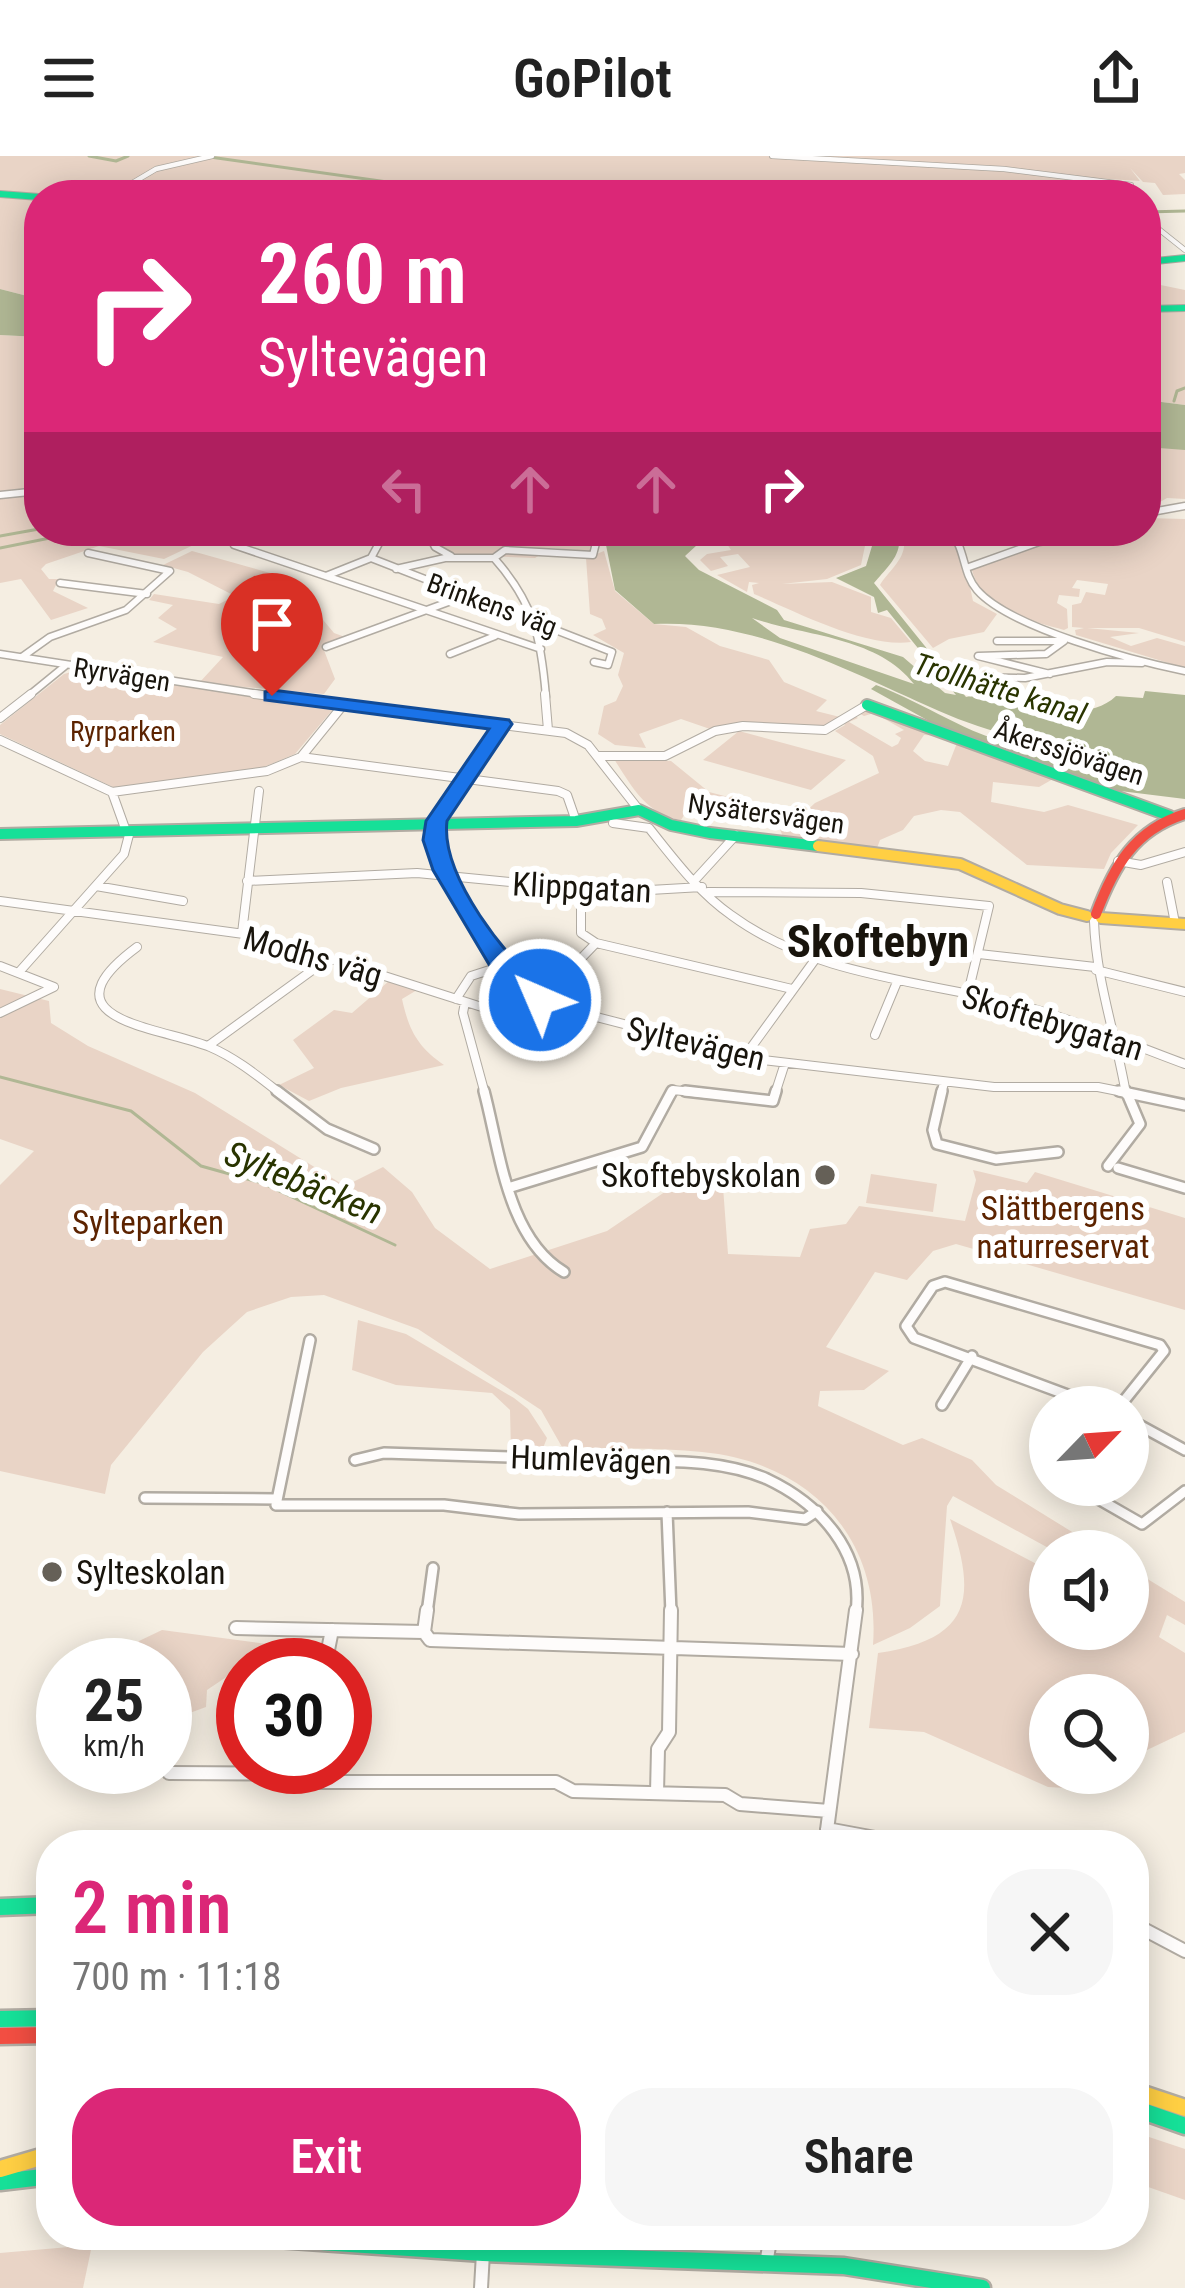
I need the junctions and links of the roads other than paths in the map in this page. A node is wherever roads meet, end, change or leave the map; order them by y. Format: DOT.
graph roads {
  1 [pos="212,156"];
  2 [pos="772,156"];
  3 [pos="138,180"];
  4 [pos="1097,180"];
  5 [pos="1161,232"];
  6 [pos="1185,254"];
  7 [pos="237,546"];
  8 [pos="378,546"];
  9 [pos="435,546"];
  10 [pos="596,546"];
  11 [pos="965,546"];
  12 [pos="1024,546"];
  13 [pos="88,553"];
  14 [pos="454,557"];
  15 [pos="371,558"];
  16 [pos="494,558"];
  17 [pos="969,567"];
  18 [pos="396,569"];
  19 [pos="326,576"];
  20 [pos="60,584"];
  21 [pos="147,594"];
  22 [pos="463,596"];
  23 [pos="424,611"];
  24 [pos="534,625"];
  25 [pos="495,636"];
  26 [pos="1063,636"];
  27 [pos="1084,640"];
  28 [pos="997,641"];
  29 [pos="326,646"];
  30 [pos="541,649"];
  31 [pos="0,654"];
  32 [pos="451,654"];
  33 [pos="22,657"];
  34 [pos="594,662"];
  35 [pos="1148,662"];
  36 [pos="994,664"];
  37 [pos="1014,664"];
  38 [pos="65,666"];
  39 [pos="1087,667"];
  40 [pos="1185,670"];
  41 [pos="1050,674"];
  42 [pos="962,677"];
  43 [pos="344,704"];
  44 [pos="0,705"];
  45 [pos="867,706"];
  46 [pos="14,707"];
  47 [pos="0,718"];
  48 [pos="502,724"];
  49 [pos="548,730"];
  50 [pos="0,740"];
  51 [pos="599,756"];
  52 [pos="301,757"];
  53 [pos="465,779"];
  54 [pos="259,791"];
  55 [pos="112,792"];
  56 [pos="639,810"];
  57 [pos="1185,814"];
  58 [pos="1170,816"];
  59 [pos="576,821"];
  60 [pos="614,823"];
  61 [pos="435,824"];
  62 [pos="255,829"];
  63 [pos="128,831"];
  64 [pos="0,834"];
  65 [pos="736,836"];
  66 [pos="1185,852"];
  67 [pos="1118,861"];
  68 [pos="448,876"];
  69 [pos="247,881"];
  70 [pos="1167,882"];
  71 [pos="96,886"];
  72 [pos="701,887"];
  73 [pos="0,901"];
  74 [pos="183,901"];
  75 [pos="581,908"];
  76 [pos="72,912"];
  77 [pos="1094,917"];
  78 [pos="1180,924"];
  79 [pos="242,933"];
  80 [pos="596,943"];
  81 [pos="137,947"];
  82 [pos="979,954"];
  83 [pos="329,958"];
  84 [pos="814,961"];
  85 [pos="0,966"];
  86 [pos="502,966"];
  87 [pos="1096,969"];
  88 [pos="20,970"];
  89 [pos="897,982"];
  90 [pos="792,989"];
  91 [pos="1185,992"];
  92 [pos="968,993"];
  93 [pos="461,1000"];
  94 [pos="545,1003"];
  95 [pos="0,1012"];
  96 [pos="874,1035"];
  97 [pos="1117,1039"];
  98 [pos="208,1046"];
  99 [pos="745,1056"];
  100 [pos="784,1063"];
  101 [pos="1185,1064"];
  102 [pos="944,1083"];
  103 [pos="1125,1090"];
  104 [pos="1185,1105"];
  105 [pos="374,1149"];
  106 [pos="1058,1152"];
  107 [pos="508,1188"];
  108 [pos="1185,1188"];
  109 [pos="564,1272"];
  110 [pos="310,1340"];
  111 [pos="972,1356"];
  112 [pos="1047,1386"];
  113 [pos="1136,1386"];
  114 [pos="942,1405"];
  115 [pos="1149,1430"];
  116 [pos="1185,1450"];
  117 [pos="355,1460"];
  118 [pos="1185,1491"];
  119 [pos="145,1498"];
  120 [pos="277,1499"];
  121 [pos="1111,1506"];
  122 [pos="817,1510"];
  123 [pos="667,1512"];
  124 [pos="433,1568"];
  125 [pos="236,1628"];
  126 [pos="332,1630"];
  127 [pos="424,1632"];
  128 [pos="330,1638"];
  129 [pos="670,1650"];
  130 [pos="852,1654"];
  131 [pos="372,1782"];
  132 [pos="657,1793"];
  133 [pos="830,1811"];
  134 [pos="827,1829"];
  135 [pos="832,1830"];
  136 [pos="36,1906"];
  137 [pos="0,1907"];
  138 [pos="1149,1932"];
  139 [pos="1185,1951"];
  140 [pos="36,2018"];
  141 [pos="0,2019"];
  142 [pos="36,2035"];
  143 [pos="0,2036"];
  144 [pos="1149,2096"];
  145 [pos="1185,2108"];
  146 [pos="1149,2113"];
  147 [pos="1185,2126"];
  148 [pos="36,2158"];
  149 [pos="0,2169"];
  150 [pos="36,2178"];
  151 [pos="0,2182"];
  152 [pos="438,2250"];
  153 [pos="768,2250"];
  154 [pos="483,2253"];
  155 [pos="766,2264"];
  156 [pos="481,2288"];
  157 [pos="982,2288"];
  1 -- 3 [label="street"];
  2 -- 4 [label="street"];
  5 -- 6 [label="street"];
  7 -- 19 [label="street"];
  8 -- 15 [label="street"];
  9 -- 14 [label="street"];
  10 -- 16 [label="street"];
  11 -- 17 [label="street"];
  12 -- 17 [label="street"];
  13 -- 21 [label="street"];
  14 -- 16 [label="street"];
  14 -- 18 [label="street"];
  15 -- 18 [label="street, Brinkens väg"];
  15 -- 19 [label="street"];
  16 -- 24 [label="street"];
  17 -- 26 [label="street"];
  18 -- 22 [label="street, Brinkens väg"];
  19 -- 23 [label="street"];
  20 -- 21 [label="street"];
  21 -- 33 [label="street"];
  22 -- 23 [label="street"];
  22 -- 24 [label="street, Brinkens väg"];
  23 -- 25 [label="street"];
  23 -- 29 [label="street"];
  24 -- 30 [label="street"];
  24 -- 34 [label="street, Brinkens väg"];
  25 -- 30 [label="street"];
  25 -- 32 [label="street"];
  26 -- 27 [label="street"];
  26 -- 28 [label="street"];
  26 -- 37 [label="street"];
  27 -- 35 [label="street"];
  27 -- 39 [label="street"];
  30 -- 49 [label="street"];
  31 -- 33 [label="street, Ryrvägen"];
  33 -- 38 [label="street, Ryrvägen"];
  35 -- 39 [label="street"];
  35 -- 40 [label="street"];
  36 -- 37 [label="street"];
  37 -- 41 [label="street"];
  38 -- 43 [label="street, Ryrvägen"];
  38 -- 46 [label="street"];
  39 -- 41 [label="street"];
  41 -- 42 [label="street"];
  43 -- 48 [label="street, Ryrvägen"];
  43 -- 52 [label="street"];
  44 -- 46 [label="street"];
  45 -- 51 [label="street, Åkerssjövägen"];
  45 -- 58 [label="main road, Åkerssjövägen"];
  46 -- 47 [label="street"];
  48 -- 49 [label="street, Ryrvägen"];
  48 -- 53 [label="street"];
  49 -- 51 [label="street, Ryrvägen"];
  50 -- 55 [label="street"];
  51 -- 56 [label="street, Ryrvägen"];
  52 -- 53 [label="street"];
  52 -- 55 [label="street"];
  53 -- 59 [label="street"];
  53 -- 61 [label="street"];
  54 -- 62 [label="street"];
  55 -- 63 [label="street"];
  56 -- 59 [label="main road, Nysätersvägen"];
  56 -- 65 [label="main road, Nysätersvägen"];
  57 -- 58 [label="main road, Åkerssjövägen"];
  58 -- 67 [label="main road"];
  59 -- 61 [label="main road, Nysätersvägen"];
  60 -- 72 [label="street, Skoftebygatan"];
  61 -- 62 [label="main road, Nysätersvägen"];
  61 -- 68 [label="street, Syltevägen"];
  62 -- 63 [label="main road, Nysätersvägen"];
  62 -- 69 [label="street"];
  63 -- 64 [label="main road, Nysätersvägen"];
  63 -- 71 [label="street"];
  65 -- 72 [label="street"];
  65 -- 77 [label="main road, Nysätersvägen"];
  66 -- 67 [label="street"];
  67 -- 77 [label="main road"];
  68 -- 69 [label="street, Klippgatan"];
  68 -- 72 [label="street, Klippgatan"];
  68 -- 86 [label="street, Syltevägen"];
  69 -- 79 [label="street"];
  70 -- 78 [label="street"];
  71 -- 74 [label="street"];
  71 -- 76 [label="street"];
  72 -- 82 [label="street, Klippgatan"];
  72 -- 84 [label="street, Skoftebygatan"];
  73 -- 76 [label="street, Modhs väg"];
  75 -- 80 [label="street"];
  76 -- 79 [label="street, Modhs väg"];
  76 -- 88 [label="street"];
  77 -- 78 [label="main road, Nysätersvägen"];
  77 -- 87 [label="street"];
  79 -- 83 [label="street, Modhs väg"];
  80 -- 90 [label="street"];
  80 -- 94 [label="street"];
  81 -- 98 [label="street"];
  82 -- 87 [label="street"];
  82 -- 92 [label="street"];
  83 -- 93 [label="street, Modhs väg"];
  83 -- 98 [label="street"];
  84 -- 89 [label="street, Skoftebygatan"];
  84 -- 90 [label="street"];
  85 -- 88 [label="street"];
  86 -- 93 [label="street"];
  86 -- 94 [label="street, Syltevägen"];
  87 -- 91 [label="street"];
  87 -- 97 [label="street"];
  88 -- 95 [label="street"];
  89 -- 92 [label="street, Skoftebygatan"];
  89 -- 96 [label="street"];
  90 -- 99 [label="street"];
  92 -- 97 [label="street, Skoftebygatan"];
  93 -- 94 [label="street, Modhs väg"];
  93 -- 107 [label="street"];
  94 -- 99 [label="street, Syltevägen"];
  97 -- 101 [label="street, Skoftebygatan"];
  97 -- 103 [label="street"];
  98 -- 105 [label="street"];
  99 -- 100 [label="street, Syltevägen"];
  100 -- 102 [label="street, Syltevägen"];
  100 -- 107 [label="street"];
  102 -- 103 [label="street, Syltevägen"];
  102 -- 106 [label="street"];
  103 -- 104 [label="street, Syltevägen"];
  103 -- 108 [label="street"];
  107 -- 109 [label="street"];
  110 -- 120 [label="street"];
  111 -- 112 [label="street"];
  111 -- 113 [label="street"];
  111 -- 114 [label="street"];
  115 -- 116 [label="street"];
  117 -- 122 [label="street, Humlevägen"];
  118 -- 121 [label="street"];
  119 -- 120 [label="street"];
  120 -- 123 [label="street"];
  122 -- 123 [label="street"];
  122 -- 130 [label="street, Humlevägen"];
  123 -- 129 [label="street"];
  124 -- 127 [label="street"];
  125 -- 126 [label="street"];
  126 -- 127 [label="street"];
  126 -- 128 [label="street"];
  127 -- 129 [label="street"];
  129 -- 130 [label="street"];
  129 -- 132 [label="street"];
  130 -- 133 [label="street, Humlevägen"];
  131 -- 132 [label="street"];
  132 -- 133 [label="street"];
  133 -- 134 [label="street, Humlevägen"];
  134 -- 135 [label="street"];
  136 -- 137 [label="main road"];
  138 -- 139 [label="street"];
  140 -- 141 [label="main road"];
  142 -- 143 [label="main road"];
  144 -- 145 [label="main road"];
  146 -- 147 [label="main road"];
  148 -- 149 [label="main road"];
  150 -- 151 [label="main road"];
  152 -- 154 [label="main road"];
  153 -- 155 [label="street"];
  154 -- 155 [label="main road"];
  154 -- 156 [label="street"];
  155 -- 157 [label="main road"];
}
